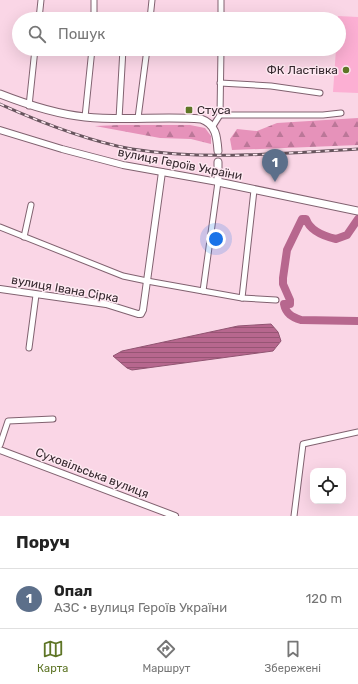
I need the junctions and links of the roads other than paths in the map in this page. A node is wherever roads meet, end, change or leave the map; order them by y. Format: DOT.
graph roads {
  1 [pos="41,0"];
  2 [pos="94,0"];
  3 [pos="152,0"];
  4 [pos="221,0"];
  5 [pos="40,12"];
  6 [pos="93,12"];
  7 [pos="151,12"];
  8 [pos="221,12"];
  9 [pos="34,56"];
  10 [pos="91,56"];
  11 [pos="123,56"];
  12 [pos="146,56"];
  13 [pos="220,56"];
  14 [pos="220,83"];
  15 [pos="320,93"];
  16 [pos="0,94"];
  17 [pos="29,106"];
  18 [pos="341,113"];
  19 [pos="220,115"];
  20 [pos="85,117"];
  21 [pos="138,118"];
  22 [pos="119,119"];
  23 [pos="213,126"];
  24 [pos="0,130"];
  25 [pos="218,151"];
  26 [pos="218,162"];
  27 [pos="162,172"];
  28 [pos="218,182"];
  29 [pos="254,190"];
  30 [pos="31,205"];
  31 [pos="357,210"];
  32 [pos="0,227"];
  33 [pos="24,237"];
  34 [pos="147,281"];
  35 [pos="0,289"];
  36 [pos="203,291"];
  37 [pos="36,295"];
  38 [pos="242,298"];
  39 [pos="276,300"];
  40 [pos="28,348"];
  41 [pos="53,419"];
  42 [pos="358,432"];
  43 [pos="0,445"];
  44 [pos="0,450"];
  45 [pos="165,514"];
  46 [pos="176,516"];
  47 [pos="294,516"];
  1 -- 5 [label="street"];
  2 -- 6 [label="street"];
  3 -- 7 [label="street"];
  4 -- 8 [label="street"];
  9 -- 17 [label="street"];
  10 -- 20 [label="street"];
  11 -- 22 [label="street"];
  12 -- 21 [label="street"];
  13 -- 14 [label="street"];
  14 -- 15 [label="street"];
  14 -- 19 [label="street"];
  16 -- 17 [label="main road"];
  17 -- 20 [label="main road"];
  18 -- 19 [label="street"];
  19 -- 23 [label="street"];
  20 -- 22 [label="main road"];
  21 -- 22 [label="main road"];
  21 -- 23 [label="main road"];
  23 -- 25 [label="main road"];
  24 -- 27 [label="street, вулиця Героїв України"];
  26 -- 28 [label="main road"];
  27 -- 28 [label="street, вулиця Героїв України"];
  27 -- 34 [label="street"];
  28 -- 29 [label="main road, вулиця Героїв України"];
  28 -- 36 [label="street"];
  29 -- 31 [label="main road, вулиця Героїв України"];
  29 -- 38 [label="street"];
  30 -- 33 [label="street"];
  32 -- 33 [label="street"];
  33 -- 34 [label="street"];
  34 -- 36 [label="street"];
  34 -- 37 [label="street, вулиця Івана Сірка"];
  35 -- 37 [label="street, вулиця Івана Сірка"];
  36 -- 38 [label="street"];
  37 -- 40 [label="street"];
  38 -- 39 [label="street"];
  41 -- 43 [label="street"];
  42 -- 47 [label="street"];
  44 -- 45 [label="street, Суховільська вулиця"];
  45 -- 46 [label="street, Суховільська вулиця"];
}
